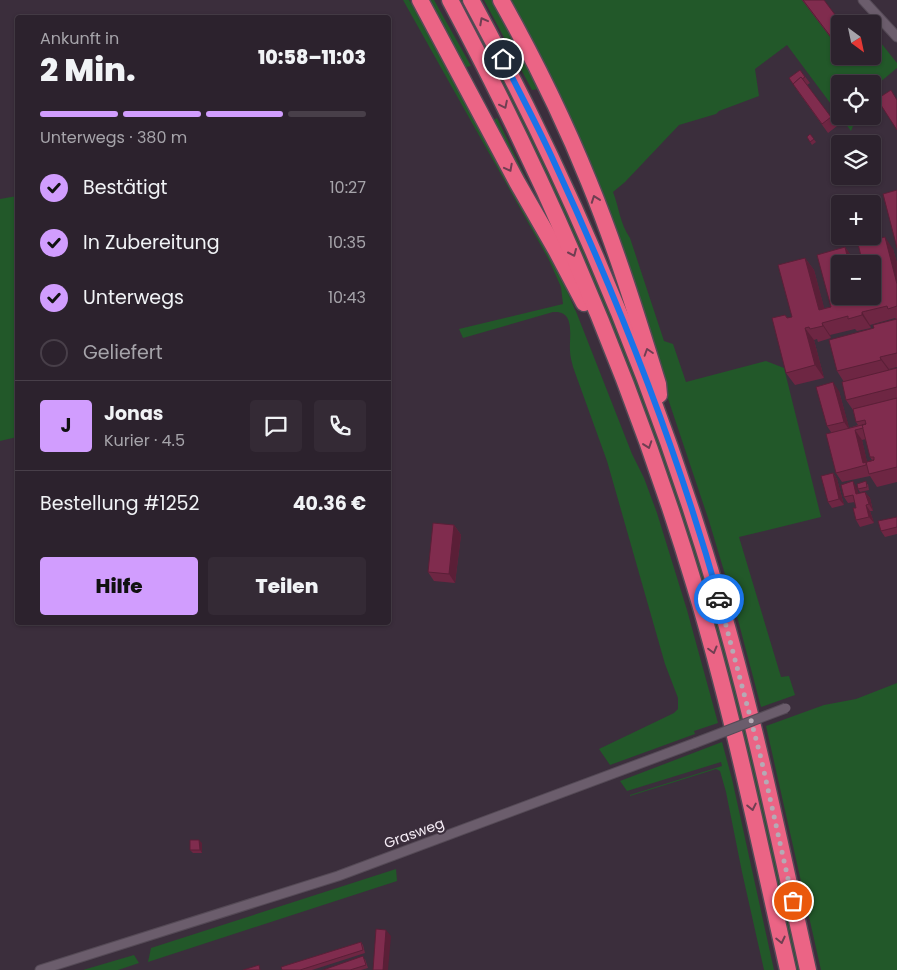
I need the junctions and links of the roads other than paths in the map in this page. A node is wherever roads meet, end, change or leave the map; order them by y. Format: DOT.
graph roads {
  1 [pos="420,0"];
  2 [pos="450,0"];
  3 [pos="471,0"];
  4 [pos="501,0"];
  5 [pos="863,0"];
  6 [pos="897,37"];
  7 [pos="632,399"];
  8 [pos="660,417"];
  9 [pos="789,707"];
  10 [pos="40,970"];
  11 [pos="788,970"];
  12 [pos="808,970"];
  1 -- 7 [label="highway, one-way"];
  2 -- 7 [label="highway, one-way"];
  8 -- 3 [label="highway, one-way"];
  8 -- 4 [label="highway, one-way"];
  5 -- 6 [label="street"];
  7 -- 11 [label="highway, one-way"];
  8 -- 12 [label="highway"];
  9 -- 10 [label="street, Grasweg, bridge"];
}
